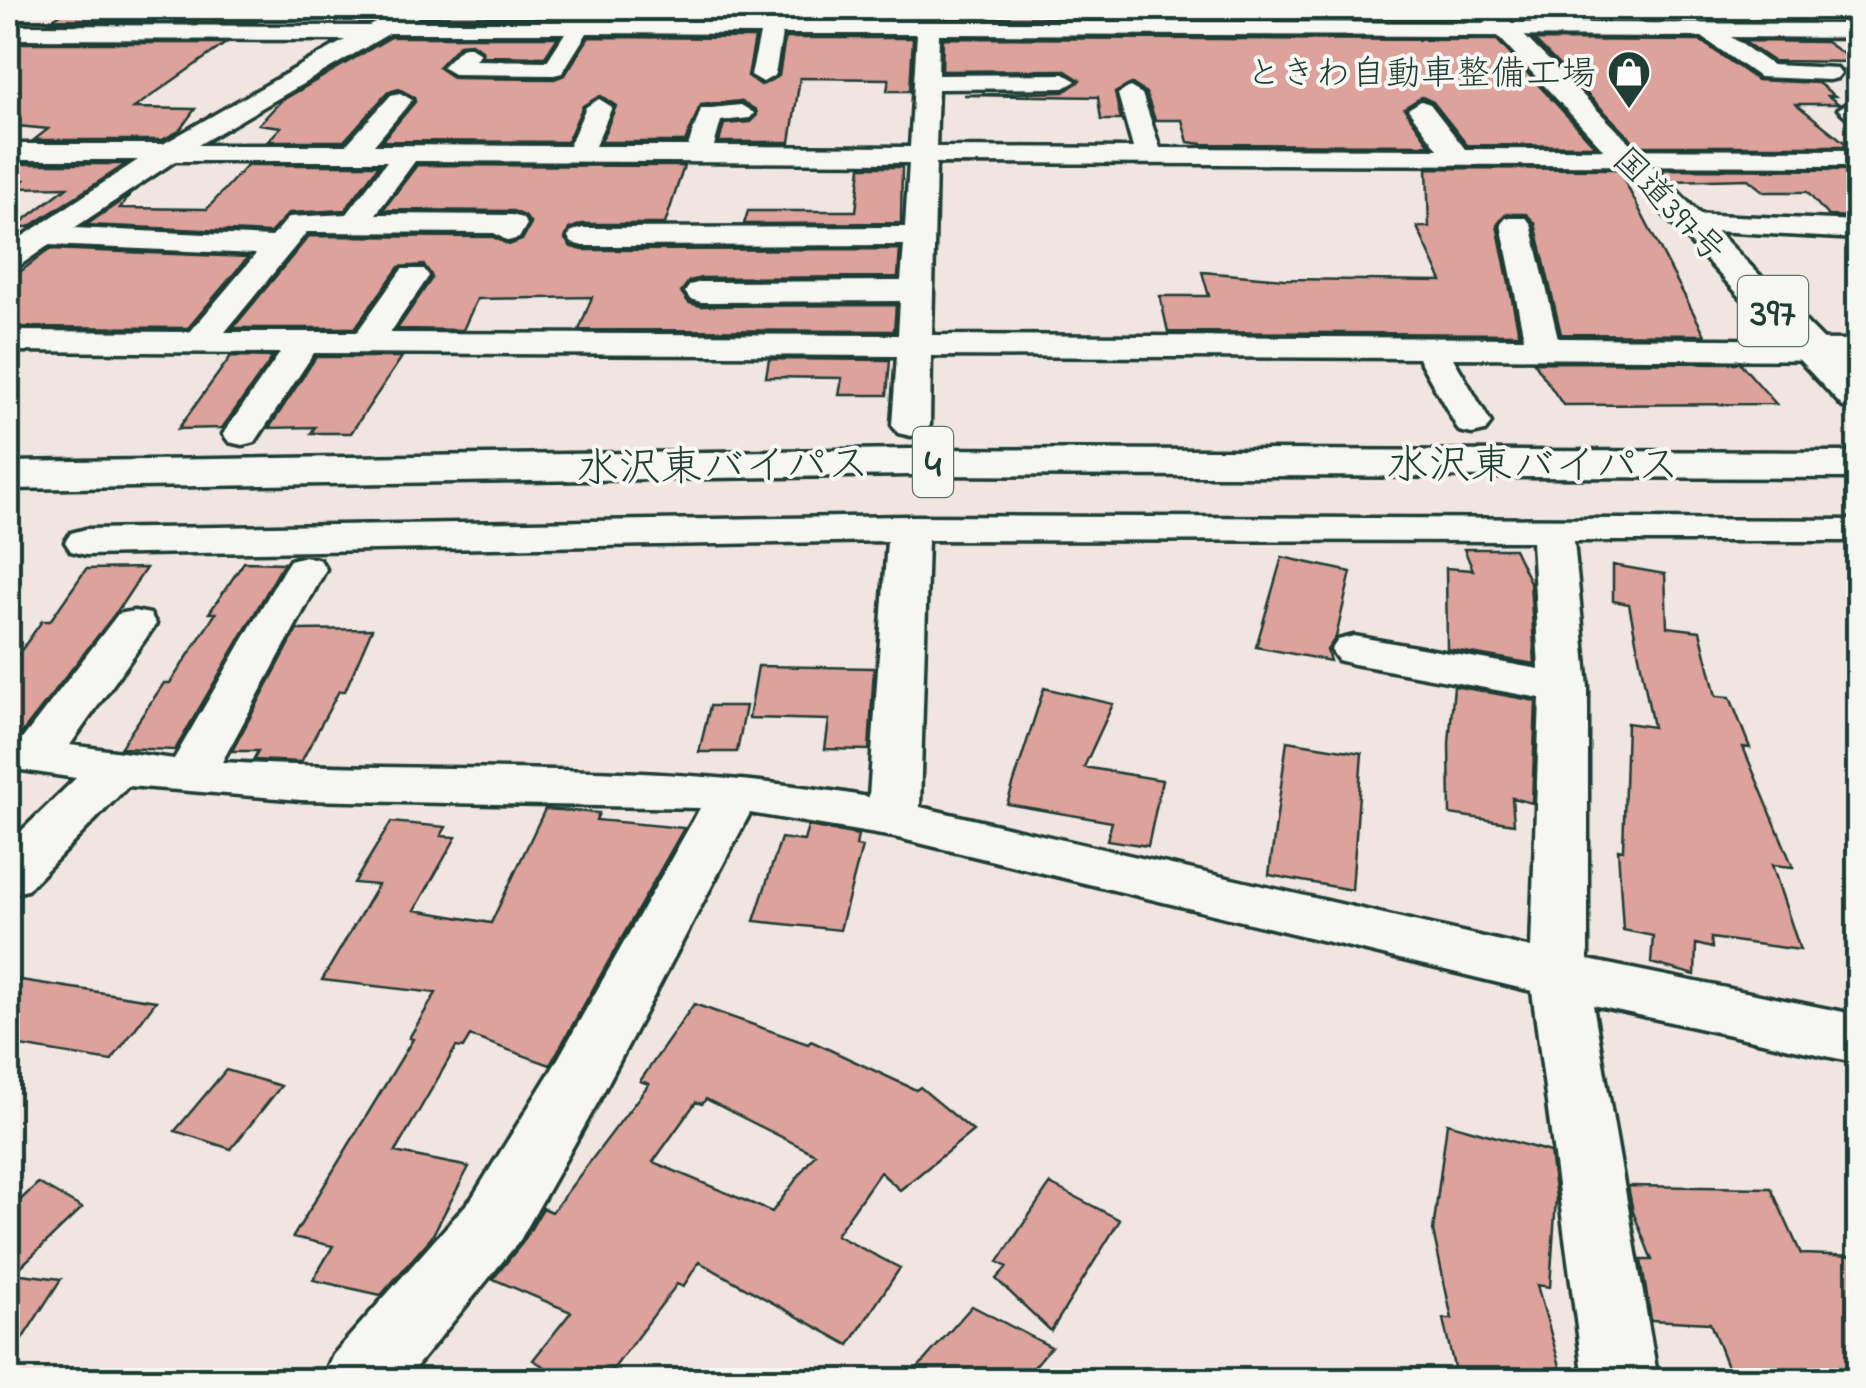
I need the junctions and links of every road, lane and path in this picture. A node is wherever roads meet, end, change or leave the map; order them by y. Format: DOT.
graph roads {
  1 [pos="416,8"];
  2 [pos="1302,8"];
  3 [pos="1484,8"];
  4 [pos="1749,8"];
  5 [pos="1852,8"];
  6 [pos="1858,12"];
  7 [pos="743,17"];
  8 [pos="928,18"];
  9 [pos="1079,18"];
  10 [pos="580,27"];
  11 [pos="772,27"];
  12 [pos="1160,28"];
  13 [pos="1262,28"];
  14 [pos="1315,29"];
  15 [pos="1505,29"];
  16 [pos="379,30"];
  17 [pos="1706,30"];
  18 [pos="1782,30"];
  19 [pos="1858,31"];
  20 [pos="8,32"];
  21 [pos="469,53"];
  22 [pos="1276,55"];
  23 [pos="1829,73"];
  24 [pos="763,75"];
  25 [pos="1064,81"];
  26 [pos="926,82"];
  27 [pos="1130,94"];
  28 [pos="400,100"];
  29 [pos="599,108"];
  30 [pos="1421,109"];
  31 [pos="741,114"];
  32 [pos="1073,122"];
  33 [pos="8,152"];
  34 [pos="171,152"];
  35 [pos="354,152"];
  36 [pos="408,152"];
  37 [pos="579,153"];
  38 [pos="699,153"];
  39 [pos="923,154"];
  40 [pos="1074,155"];
  41 [pos="1149,155"];
  42 [pos="1458,156"];
  43 [pos="1626,157"];
  44 [pos="1858,158"];
  45 [pos="1688,222"];
  46 [pos="355,223"];
  47 [pos="1516,224"];
  48 [pos="1858,230"];
  49 [pos="508,232"];
  50 [pos="919,236"];
  51 [pos="584,237"];
  52 [pos="30,239"];
  53 [pos="280,246"];
  54 [pos="8,259"];
  55 [pos="412,276"];
  56 [pos="916,291"];
  57 [pos="700,292"];
  58 [pos="8,340"];
  59 [pos="200,341"];
  60 [pos="304,342"];
  61 [pos="367,342"];
  62 [pos="914,344"];
  63 [pos="1429,347"];
  64 [pos="1543,347"];
  65 [pos="1809,348"];
  66 [pos="1858,350"];
  67 [pos="1858,398"];
  68 [pos="1472,423"];
  69 [pos="911,425"];
  70 [pos="242,434"];
  71 [pos="1858,465"];
  72 [pos="8,476"];
  73 [pos="908,528"];
  74 [pos="1847,530"];
  75 [pos="1552,531"];
  76 [pos="86,542"];
  77 [pos="306,569"];
  78 [pos="134,624"];
  79 [pos="1354,650"];
  80 [pos="1564,688"];
  81 [pos="22,754"];
  82 [pos="116,769"];
  83 [pos="189,776"];
  84 [pos="734,794"];
  85 [pos="894,818"];
  86 [pos="8,876"];
  87 [pos="1558,976"];
  88 [pos="1858,1039"];
  89 [pos="359,1380"];
  90 [pos="1621,1380"];
  1 -- 16 [label="street"];
  2 -- 14 [label="street"];
  3 -- 15 [label="highway, 国道397号 / 397"];
  4 -- 18 [label="street"];
  5 -- 6 [label="street"];
  7 -- 10 [label="street"];
  7 -- 11 [label="street"];
  8 -- 9 [label="street"];
  8 -- 11 [label="street"];
  8 -- 26 [label="street"];
  9 -- 12 [label="street"];
  10 -- 16 [label="street"];
  10 -- 21 [label="street"];
  11 -- 24 [label="street"];
  12 -- 13 [label="street"];
  13 -- 14 [label="street"];
  13 -- 22 [label="street"];
  14 -- 15 [label="street"];
  15 -- 17 [label="street"];
  15 -- 43 [label="highway, 国道397号 / 397"];
  16 -- 20 [label="street"];
  16 -- 34 [label="street"];
  17 -- 18 [label="street"];
  17 -- 23 [label="street"];
  18 -- 19 [label="street"];
  25 -- 26 [label="street"];
  26 -- 39 [label="street"];
  27 -- 41 [label="street"];
  28 -- 35 [label="street"];
  29 -- 37 [label="street"];
  30 -- 42 [label="street"];
  31 -- 38 [label="street"];
  32 -- 40 [label="street"];
  33 -- 34 [label="street"];
  34 -- 35 [label="street"];
  34 -- 52 [label="street"];
  35 -- 36 [label="street"];
  36 -- 37 [label="street"];
  36 -- 46 [label="street"];
  37 -- 38 [label="street"];
  38 -- 39 [label="street"];
  39 -- 40 [label="street"];
  39 -- 50 [label="street"];
  40 -- 41 [label="street"];
  41 -- 42 [label="street"];
  42 -- 43 [label="street"];
  43 -- 44 [label="street"];
  43 -- 45 [label="highway, 国道397号 / 397"];
  45 -- 48 [label="street"];
  45 -- 65 [label="highway, 国道397号 / 397"];
  46 -- 49 [label="street"];
  46 -- 53 [label="street"];
  47 -- 64 [label="street"];
  50 -- 51 [label="street"];
  50 -- 56 [label="street"];
  52 -- 53 [label="street"];
  52 -- 54 [label="street"];
  53 -- 59 [label="street"];
  55 -- 61 [label="street"];
  56 -- 57 [label="street"];
  56 -- 62 [label="street"];
  58 -- 59 [label="street"];
  59 -- 60 [label="street"];
  60 -- 61 [label="street"];
  60 -- 70 [label="street"];
  61 -- 62 [label="street"];
  62 -- 63 [label="street"];
  62 -- 69 [label="street"];
  63 -- 64 [label="street"];
  63 -- 68 [label="street"];
  64 -- 65 [label="street"];
  65 -- 66 [label="street"];
  65 -- 67 [label="highway, 国道397号 / 397"];
  71 -- 72 [label="highway, 水沢東バイパス / 4"];
  73 -- 75 [label="street"];
  73 -- 76 [label="street"];
  73 -- 85 [label="street"];
  74 -- 75 [label="street"];
  75 -- 80 [label="street"];
  77 -- 83 [label="street"];
  78 -- 81 [label="street"];
  79 -- 80 [label="street"];
  80 -- 87 [label="street"];
  81 -- 82 [label="street"];
  82 -- 83 [label="street"];
  82 -- 86 [label="street"];
  83 -- 84 [label="street"];
  84 -- 85 [label="street"];
  84 -- 89 [label="street"];
  85 -- 87 [label="street"];
  87 -- 88 [label="street"];
  87 -- 90 [label="street"];
}
